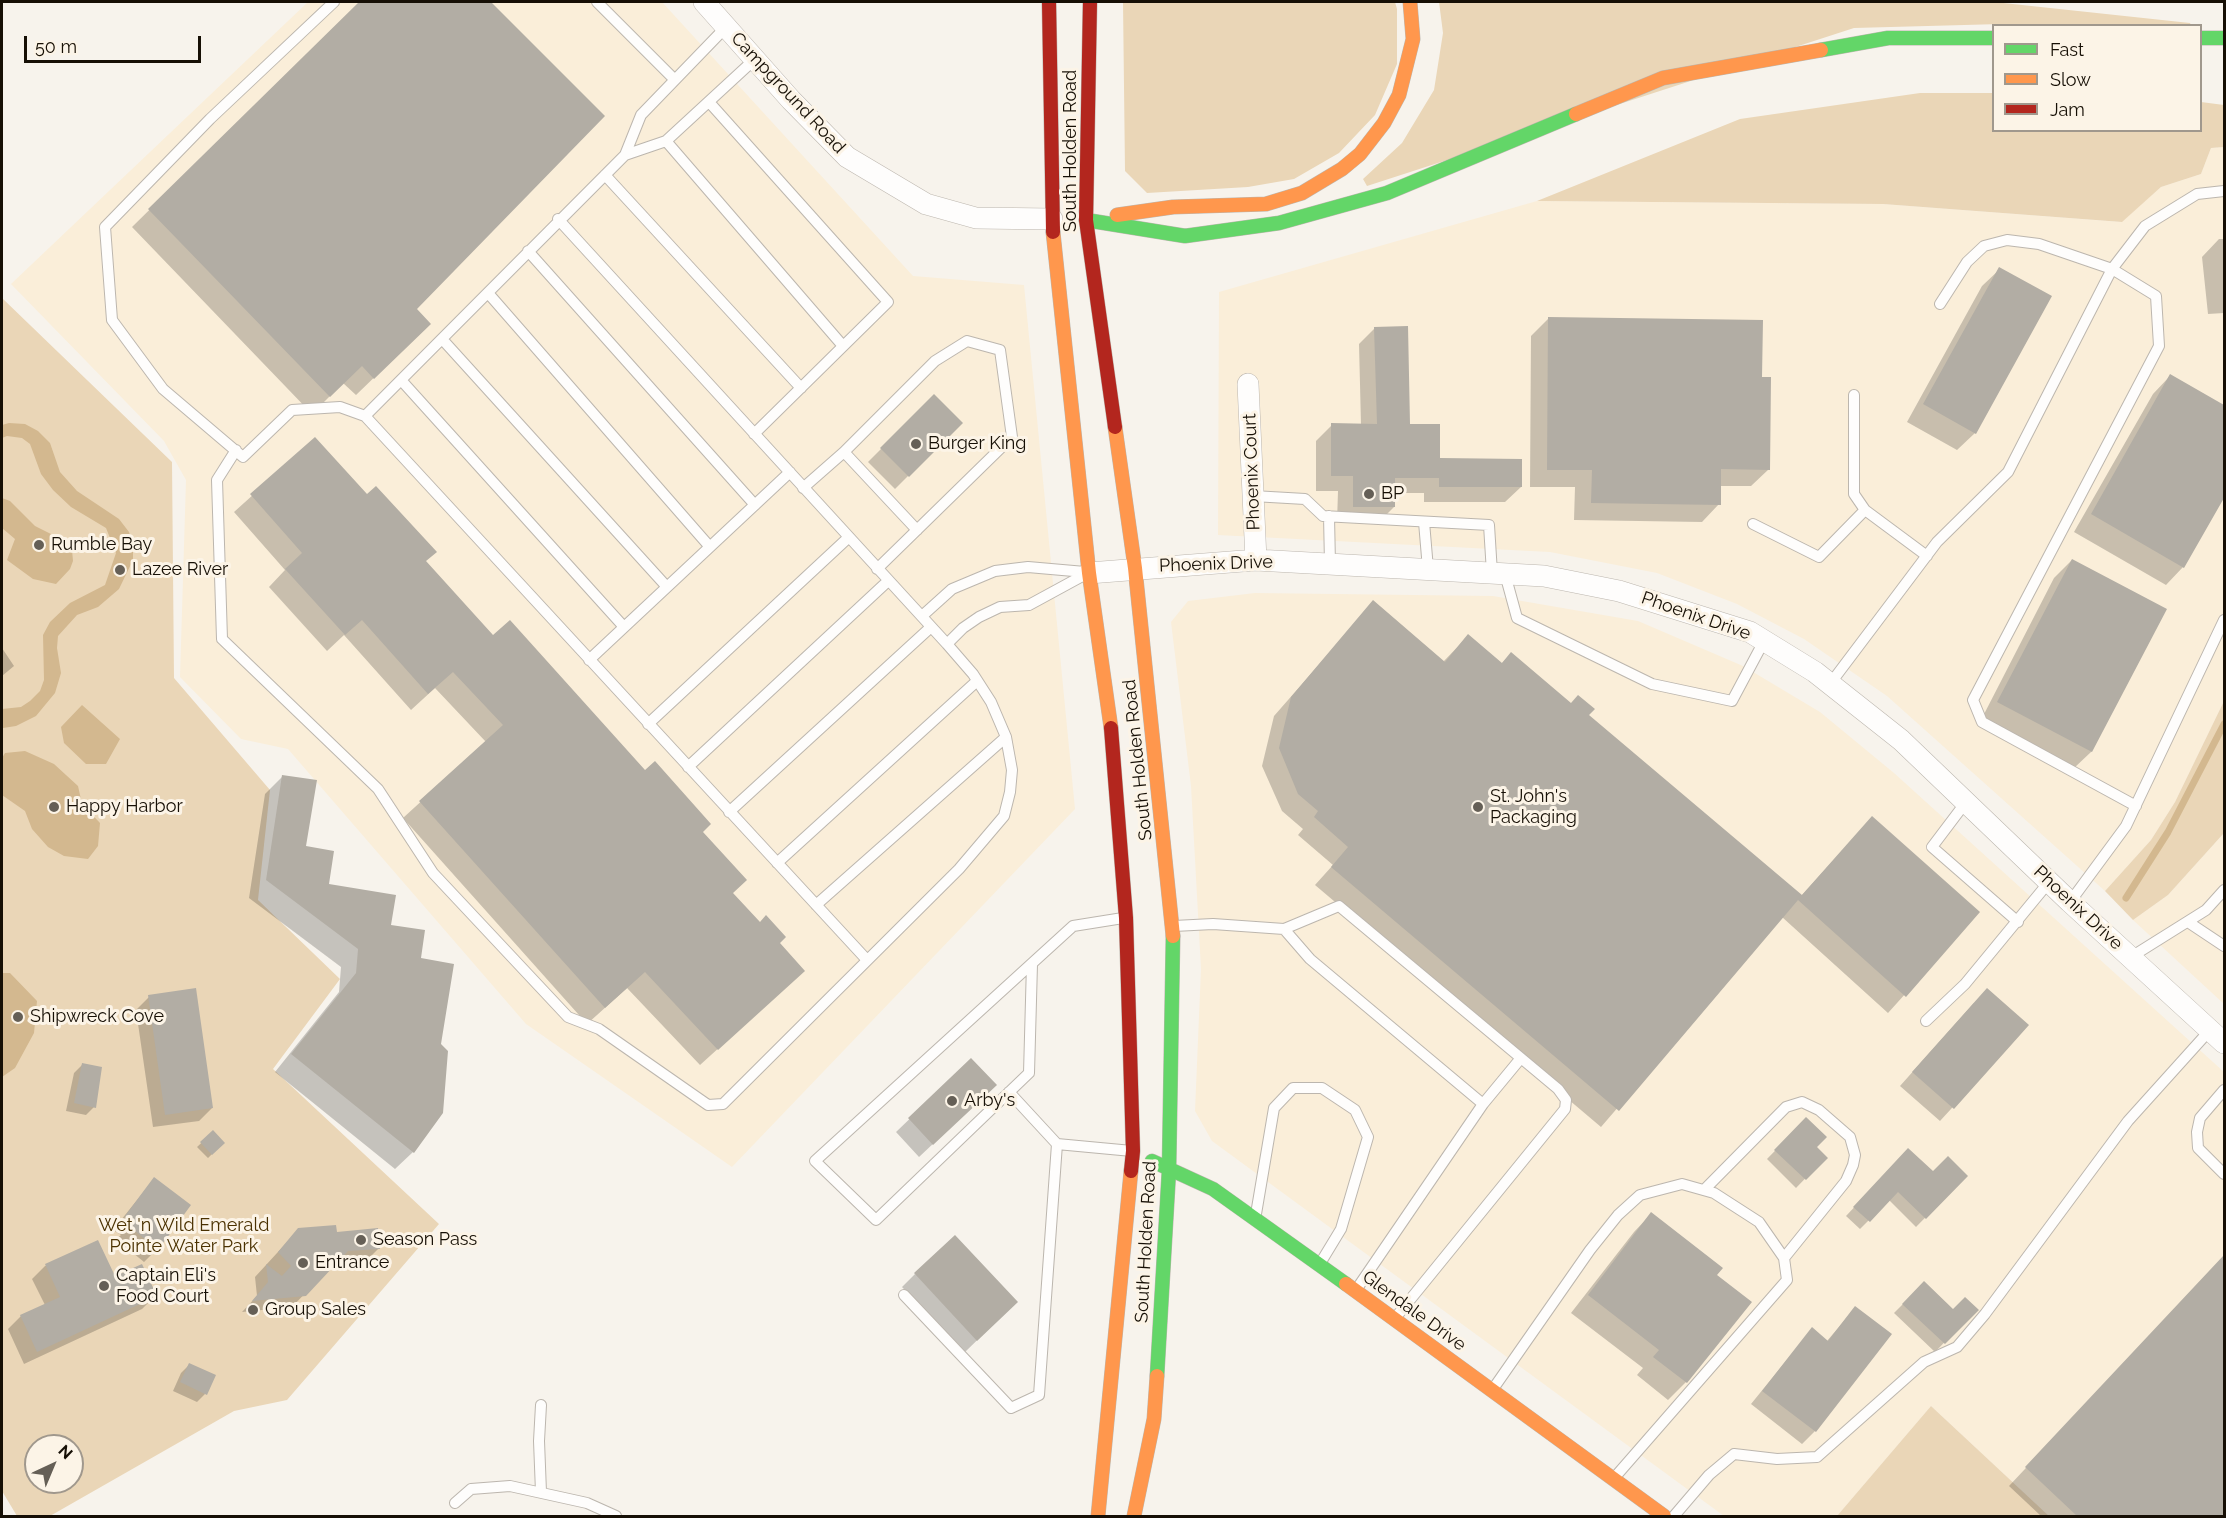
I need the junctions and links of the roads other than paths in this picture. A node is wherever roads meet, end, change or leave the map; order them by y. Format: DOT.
graph roads {
  1 [pos="334,2"];
  2 [pos="597,2"];
  3 [pos="705,2"];
  4 [pos="1049,2"];
  5 [pos="1090,2"];
  6 [pos="1410,2"];
  7 [pos="726,27"];
  8 [pos="1992,38"];
  9 [pos="2202,38"];
  10 [pos="2224,38"];
  11 [pos="755,59"];
  12 [pos="674,79"];
  13 [pos="709,102"];
  14 [pos="666,141"];
  15 [pos="625,155"];
  16 [pos="605,175"];
  17 [pos="2224,192"];
  18 [pos="558,219"];
  19 [pos="1069,219"];
  20 [pos="528,250"];
  21 [pos="2112,269"];
  22 [pos="488,293"];
  23 [pos="1940,304"];
  24 [pos="442,339"];
  25 [pos="843,346"];
  26 [pos="400,380"];
  27 [pos="1248,384"];
  28 [pos="801,387"];
  29 [pos="1854,395"];
  30 [pos="364,416"];
  31 [pos="754,434"];
  32 [pos="236,450"];
  33 [pos="844,452"];
  34 [pos="789,472"];
  35 [pos="803,488"];
  36 [pos="1253,496"];
  37 [pos="755,505"];
  38 [pos="1865,510"];
  39 [pos="1329,516"];
  40 [pos="1424,522"];
  41 [pos="1753,524"];
  42 [pos="916,530"];
  43 [pos="849,537"];
  44 [pos="710,547"];
  45 [pos="1927,555"];
  46 [pos="1256,560"];
  47 [pos="1330,564"];
  48 [pos="1135,568"];
  49 [pos="877,569"];
  50 [pos="1428,569"];
  51 [pos="1089,573"];
  52 [pos="1498,573"];
  53 [pos="888,581"];
  54 [pos="667,587"];
  55 [pos="921,616"];
  56 [pos="2224,620"];
  57 [pos="624,627"];
  58 [pos="931,627"];
  59 [pos="1764,641"];
  60 [pos="947,644"];
  61 [pos="589,660"];
  62 [pos="977,681"];
  63 [pos="1830,684"];
  64 [pos="648,724"];
  65 [pos="1006,737"];
  66 [pos="688,767"];
  67 [pos="1966,802"];
  68 [pos="2136,806"];
  69 [pos="729,812"];
  70 [pos="777,863"];
  71 [pos="2049,882"];
  72 [pos="2224,891"];
  73 [pos="2070,902"];
  74 [pos="816,905"];
  75 [pos="1126,918"];
  76 [pos="2018,922"];
  77 [pos="2187,922"];
  78 [pos="1173,926"];
  79 [pos="1284,929"];
  80 [pos="2224,946"];
  81 [pos="2131,957"];
  82 [pos="867,960"];
  83 [pos="1032,964"];
  84 [pos="1926,1021"];
  85 [pos="2217,1036"];
  86 [pos="1521,1058"];
  87 [pos="2224,1090"];
  88 [pos="1009,1092"];
  89 [pos="1483,1104"];
  90 [pos="1057,1144"];
  91 [pos="1133,1151"];
  92 [pos="1169,1170"];
  93 [pos="2224,1174"];
  94 [pos="1704,1190"];
  95 [pos="1256,1218"];
  96 [pos="1784,1258"];
  97 [pos="1319,1264"];
  98 [pos="1355,1291"];
  99 [pos="904,1295"];
  100 [pos="1394,1319"];
  101 [pos="1492,1391"];
  102 [pos="541,1405"];
  103 [pos="1613,1479"];
  104 [pos="541,1492"];
  105 [pos="455,1503"];
  106 [pos="616,1516"];
  107 [pos="1098,1516"];
  108 [pos="1134,1516"];
  109 [pos="1664,1516"];
  110 [pos="1674,1516"];
  1 -- 32 [label="lane"];
  2 -- 12 [label="lane"];
  3 -- 7 [label="street, Campground Road"];
  4 -- 19 [label="main road, South Holden Road"];
  5 -- 19 [label="main road, South Holden Road"];
  6 -- 19 [label="main road"];
  7 -- 11 [label="street, Campground Road"];
  7 -- 12 [label="lane"];
  8 -- 19 [label="main road"];
  9 -- 10 [label="main road"];
  11 -- 13 [label="lane"];
  11 -- 19 [label="street, Campground Road"];
  12 -- 15 [label="lane"];
  13 -- 14 [label="lane"];
  13 -- 25 [label="lane"];
  14 -- 15 [label="lane"];
  14 -- 25 [label="lane"];
  15 -- 16 [label="lane"];
  16 -- 18 [label="lane"];
  16 -- 28 [label="lane"];
  17 -- 21 [label="lane"];
  18 -- 20 [label="lane"];
  18 -- 31 [label="lane"];
  19 -- 48 [label="main road, South Holden Road"];
  19 -- 51 [label="main road, South Holden Road"];
  20 -- 22 [label="lane"];
  20 -- 37 [label="lane"];
  21 -- 23 [label="lane"];
  21 -- 45 [label="lane"];
  21 -- 68 [label="lane"];
  22 -- 24 [label="lane"];
  22 -- 44 [label="lane"];
  24 -- 26 [label="lane"];
  24 -- 54 [label="lane"];
  25 -- 28 [label="lane"];
  26 -- 30 [label="lane"];
  26 -- 57 [label="lane"];
  27 -- 36 [label="street, Phoenix Court"];
  28 -- 31 [label="lane"];
  29 -- 38 [label="lane"];
  30 -- 32 [label="lane"];
  30 -- 61 [label="lane"];
  31 -- 34 [label="lane"];
  32 -- 82 [label="lane"];
  33 -- 35 [label="lane"];
  33 -- 42 [label="lane"];
  33 -- 42 [label="lane"];
  34 -- 35 [label="lane"];
  34 -- 37 [label="lane"];
  35 -- 43 [label="lane"];
  36 -- 39 [label="lane"];
  36 -- 46 [label="street, Phoenix Court"];
  37 -- 44 [label="lane"];
  38 -- 41 [label="lane"];
  38 -- 45 [label="lane"];
  39 -- 40 [label="lane"];
  39 -- 47 [label="lane"];
  40 -- 50 [label="lane"];
  40 -- 52 [label="lane"];
  42 -- 49 [label="lane"];
  43 -- 49 [label="lane"];
  43 -- 64 [label="lane"];
  44 -- 54 [label="lane"];
  45 -- 63 [label="lane"];
  46 -- 47 [label="street, Phoenix Drive"];
  46 -- 48 [label="street, Phoenix Drive"];
  47 -- 50 [label="street, Phoenix Drive"];
  48 -- 51 [label="street, Phoenix Drive"];
  48 -- 78 [label="main road, South Holden Road"];
  49 -- 53 [label="lane"];
  50 -- 52 [label="street, Phoenix Drive"];
  51 -- 55 [label="lane"];
  51 -- 60 [label="lane"];
  51 -- 75 [label="main road, South Holden Road"];
  52 -- 59 [label="street, Phoenix Drive"];
  52 -- 59 [label="lane"];
  53 -- 55 [label="lane"];
  53 -- 66 [label="lane"];
  54 -- 57 [label="lane"];
  55 -- 58 [label="lane"];
  56 -- 68 [label="lane"];
  57 -- 61 [label="lane"];
  58 -- 60 [label="lane"];
  58 -- 69 [label="lane"];
  59 -- 63 [label="street, Phoenix Drive"];
  60 -- 62 [label="lane"];
  61 -- 64 [label="lane"];
  62 -- 65 [label="lane"];
  62 -- 70 [label="lane"];
  63 -- 67 [label="street, Phoenix Drive"];
  64 -- 66 [label="lane"];
  65 -- 74 [label="lane"];
  65 -- 82 [label="lane"];
  66 -- 69 [label="lane"];
  67 -- 71 [label="street, Phoenix Drive"];
  67 -- 76 [label="lane"];
  68 -- 73 [label="lane"];
  69 -- 70 [label="lane"];
  70 -- 74 [label="lane"];
  71 -- 73 [label="street, Phoenix Drive"];
  71 -- 76 [label="lane"];
  72 -- 77 [label="lane"];
  73 -- 81 [label="street, Phoenix Drive"];
  74 -- 82 [label="lane"];
  75 -- 83 [label="lane"];
  75 -- 91 [label="main road, South Holden Road"];
  76 -- 84 [label="lane"];
  77 -- 80 [label="lane"];
  77 -- 81 [label="lane"];
  78 -- 79 [label="lane"];
  78 -- 92 [label="main road, South Holden Road"];
  79 -- 86 [label="lane"];
  79 -- 89 [label="lane"];
  81 -- 85 [label="street, Phoenix Drive"];
  83 -- 88 [label="lane"];
  83 -- 88 [label="lane"];
  85 -- 110 [label="lane"];
  86 -- 89 [label="lane"];
  86 -- 100 [label="lane"];
  87 -- 93 [label="lane"];
  88 -- 90 [label="lane"];
  89 -- 98 [label="lane"];
  90 -- 91 [label="lane"];
  90 -- 99 [label="lane"];
  91 -- 92 [label="main road, Glendale Drive"];
  91 -- 107 [label="main road, South Holden Road"];
  92 -- 95 [label="main road, Glendale Drive"];
  92 -- 108 [label="main road, South Holden Road"];
  94 -- 96 [label="lane"];
  94 -- 96 [label="lane"];
  94 -- 101 [label="lane"];
  95 -- 97 [label="main road, Glendale Drive"];
  95 -- 97 [label="lane"];
  96 -- 103 [label="lane"];
  97 -- 98 [label="main road, Glendale Drive"];
  98 -- 100 [label="main road, Glendale Drive"];
  100 -- 101 [label="main road, Glendale Drive"];
  101 -- 103 [label="main road, Glendale Drive"];
  102 -- 104 [label="lane"];
  103 -- 109 [label="main road, Glendale Drive"];
  104 -- 105 [label="lane"];
  104 -- 106 [label="lane"];
}
